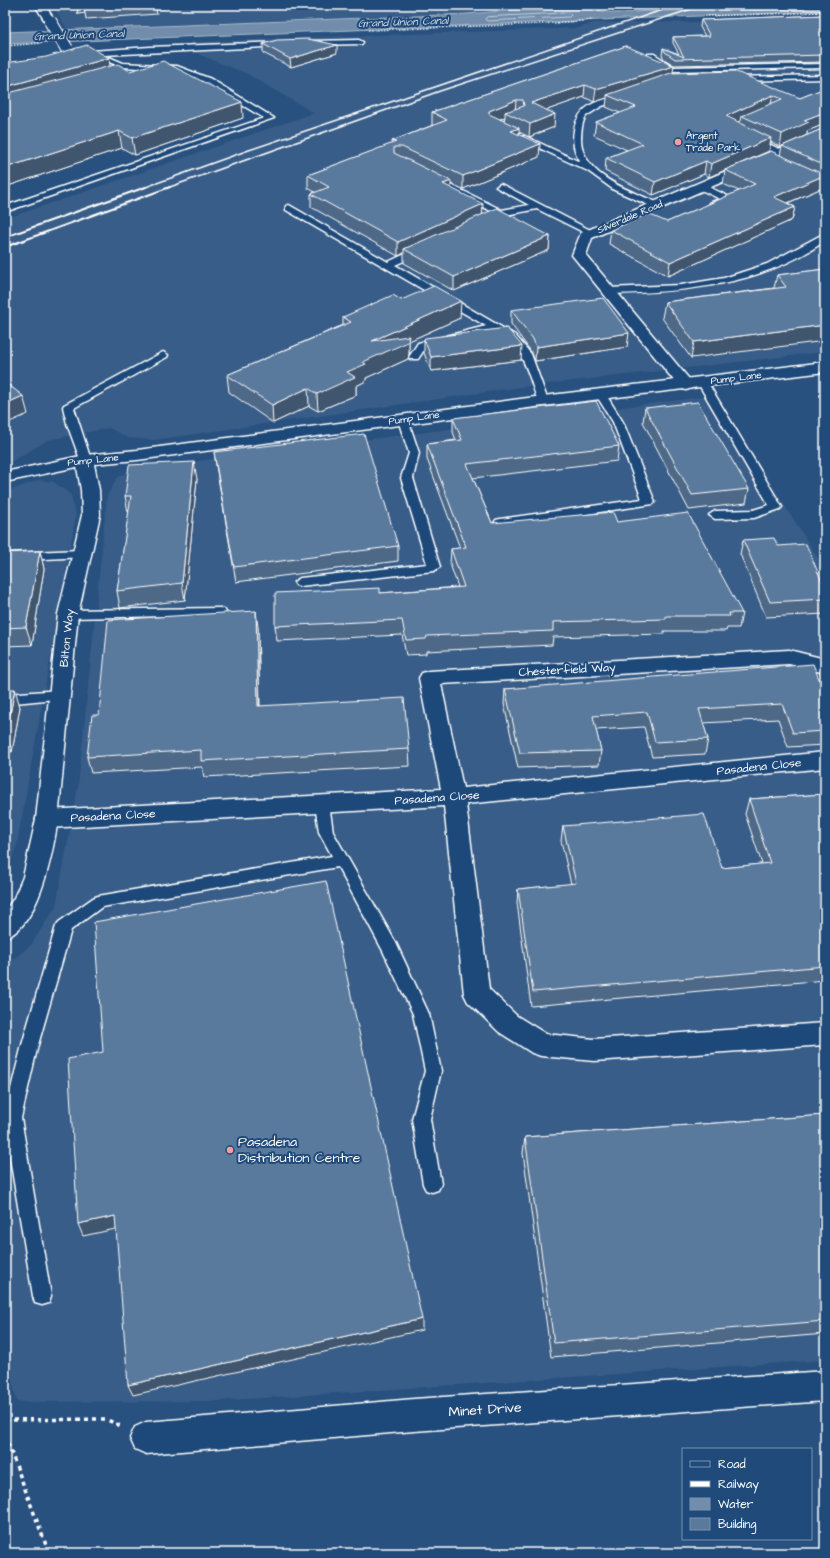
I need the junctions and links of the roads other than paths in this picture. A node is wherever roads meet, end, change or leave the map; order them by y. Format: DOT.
graph roads {
  1 [pos="40,5"];
  2 [pos="359,42"];
  3 [pos="67,54"];
  4 [pos="651,56"];
  5 [pos="825,66"];
  6 [pos="148,67"];
  7 [pos="125,73"];
  8 [pos="825,77"];
  9 [pos="724,80"];
  10 [pos="631,94"];
  11 [pos="825,133"];
  12 [pos="514,134"];
  13 [pos="743,135"];
  14 [pos="775,158"];
  15 [pos="590,170"];
  16 [pos="440,183"];
  17 [pos="700,186"];
  18 [pos="500,187"];
  19 [pos="538,206"];
  20 [pos="290,208"];
  21 [pos="705,208"];
  22 [pos="5,209"];
  23 [pos="656,212"];
  24 [pos="501,213"];
  25 [pos="488,220"];
  26 [pos="592,233"];
  27 [pos="825,236"];
  28 [pos="431,246"];
  29 [pos="388,265"];
  30 [pos="608,291"];
  31 [pos="494,327"];
  32 [pos="163,355"];
  33 [pos="414,357"];
  34 [pos="825,367"];
  35 [pos="703,382"];
  36 [pos="686,385"];
  37 [pos="601,395"];
  38 [pos="543,401"];
  39 [pos="402,420"];
  40 [pos="85,460"];
  41 [pos="5,477"];
  42 [pos="715,515"];
  43 [pos="500,523"];
  44 [pos="81,554"];
  45 [pos="5,556"];
  46 [pos="300,582"];
  47 [pos="220,612"];
  48 [pos="68,614"];
  49 [pos="825,666"];
  50 [pos="60,696"];
  51 [pos="5,699"];
  52 [pos="825,760"];
  53 [pos="454,798"];
  54 [pos="322,804"];
  55 [pos="47,819"];
  56 [pos="342,860"];
  57 [pos="5,928"];
  58 [pos="825,1034"];
  59 [pos="432,1184"];
  60 [pos="42,1296"];
  61 [pos="825,1386"];
  62 [pos="146,1438"];
  1 -- 3 [label="main road, bridge"];
  2 -- 6 [label="lane"];
  4 -- 5 [label="lane"];
  6 -- 7 [label="lane"];
  6 -- 22 [label="lane"];
  8 -- 9 [label="lane"];
  10 -- 15 [label="lane"];
  11 -- 14 [label="main road, Silverdale Road"];
  12 -- 15 [label="lane"];
  13 -- 14 [label="lane"];
  14 -- 17 [label="main road, Silverdale Road"];
  15 -- 23 [label="lane"];
  16 -- 24 [label="lane"];
  17 -- 21 [label="lane"];
  17 -- 23 [label="main road, Silverdale Road"];
  18 -- 19 [label="lane"];
  19 -- 24 [label="lane"];
  19 -- 26 [label="lane"];
  20 -- 29 [label="lane"];
  23 -- 26 [label="main road, Silverdale Road"];
  24 -- 25 [label="lane"];
  26 -- 30 [label="main road, Silverdale Road"];
  27 -- 30 [label="lane"];
  28 -- 29 [label="lane"];
  29 -- 31 [label="lane"];
  30 -- 36 [label="main road, Silverdale Road"];
  31 -- 33 [label="lane"];
  31 -- 38 [label="lane"];
  32 -- 40 [label="lane"];
  34 -- 35 [label="main road, Pump Lane"];
  35 -- 36 [label="main road, Pump Lane"];
  35 -- 42 [label="lane"];
  36 -- 37 [label="main road, Pump Lane"];
  37 -- 38 [label="main road, Pump Lane"];
  37 -- 43 [label="lane"];
  38 -- 39 [label="main road, Pump Lane"];
  39 -- 40 [label="main road, Pump Lane"];
  39 -- 46 [label="lane"];
  40 -- 41 [label="main road, Pump Lane"];
  40 -- 44 [label="main road, Bilton Way"];
  44 -- 45 [label="lane"];
  44 -- 48 [label="main road, Bilton Way"];
  47 -- 48 [label="lane"];
  48 -- 50 [label="main road, Bilton Way"];
  49 -- 53 [label="main road, Chesterfield Way"];
  50 -- 51 [label="lane"];
  50 -- 55 [label="main road, Bilton Way"];
  52 -- 53 [label="main road, Pasadena Close"];
  53 -- 54 [label="main road, Pasadena Close"];
  53 -- 58 [label="main road"];
  54 -- 55 [label="main road, Pasadena Close"];
  54 -- 56 [label="lane"];
  55 -- 57 [label="main road, Bilton Way"];
  56 -- 59 [label="lane"];
  56 -- 60 [label="lane"];
  61 -- 62 [label="main road, Minet Drive"];
}
